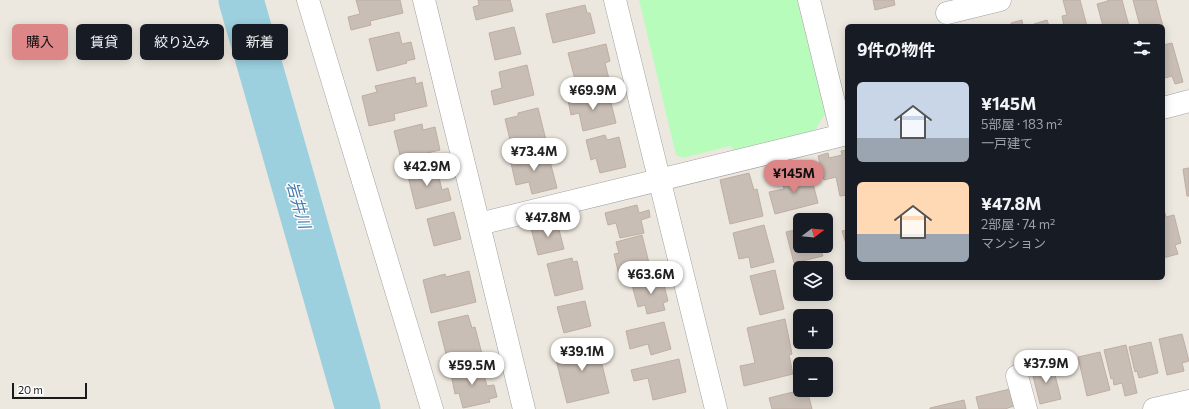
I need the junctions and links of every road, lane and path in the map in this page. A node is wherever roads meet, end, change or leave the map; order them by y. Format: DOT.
graph roads {
  1 [pos="308,0"];
  2 [pos="424,0"];
  3 [pos="615,0"];
  4 [pos="809,0"];
  5 [pos="1000,0"];
  6 [pos="946,13"];
  7 [pos="1189,102"];
  8 [pos="1165,108"];
  9 [pos="844,135"];
  10 [pos="659,180"];
  11 [pos="479,224"];
  12 [pos="1017,376"];
  13 [pos="1189,401"];
  14 [pos="432,409"];
  15 [pos="524,409"];
  16 [pos="716,409"];
  17 [pos="1026,409"];
  18 [pos="1154,409"];
  1 -- 14 [label="street"];
  2 -- 11 [label="street"];
  3 -- 10 [label="street"];
  4 -- 9 [label="street"];
  5 -- 6 [label="street"];
  7 -- 8 [label="street"];
  9 -- 10 [label="street"];
  10 -- 11 [label="street"];
  10 -- 16 [label="street"];
  11 -- 15 [label="street"];
  12 -- 17 [label="street"];
  13 -- 18 [label="street"];
}
